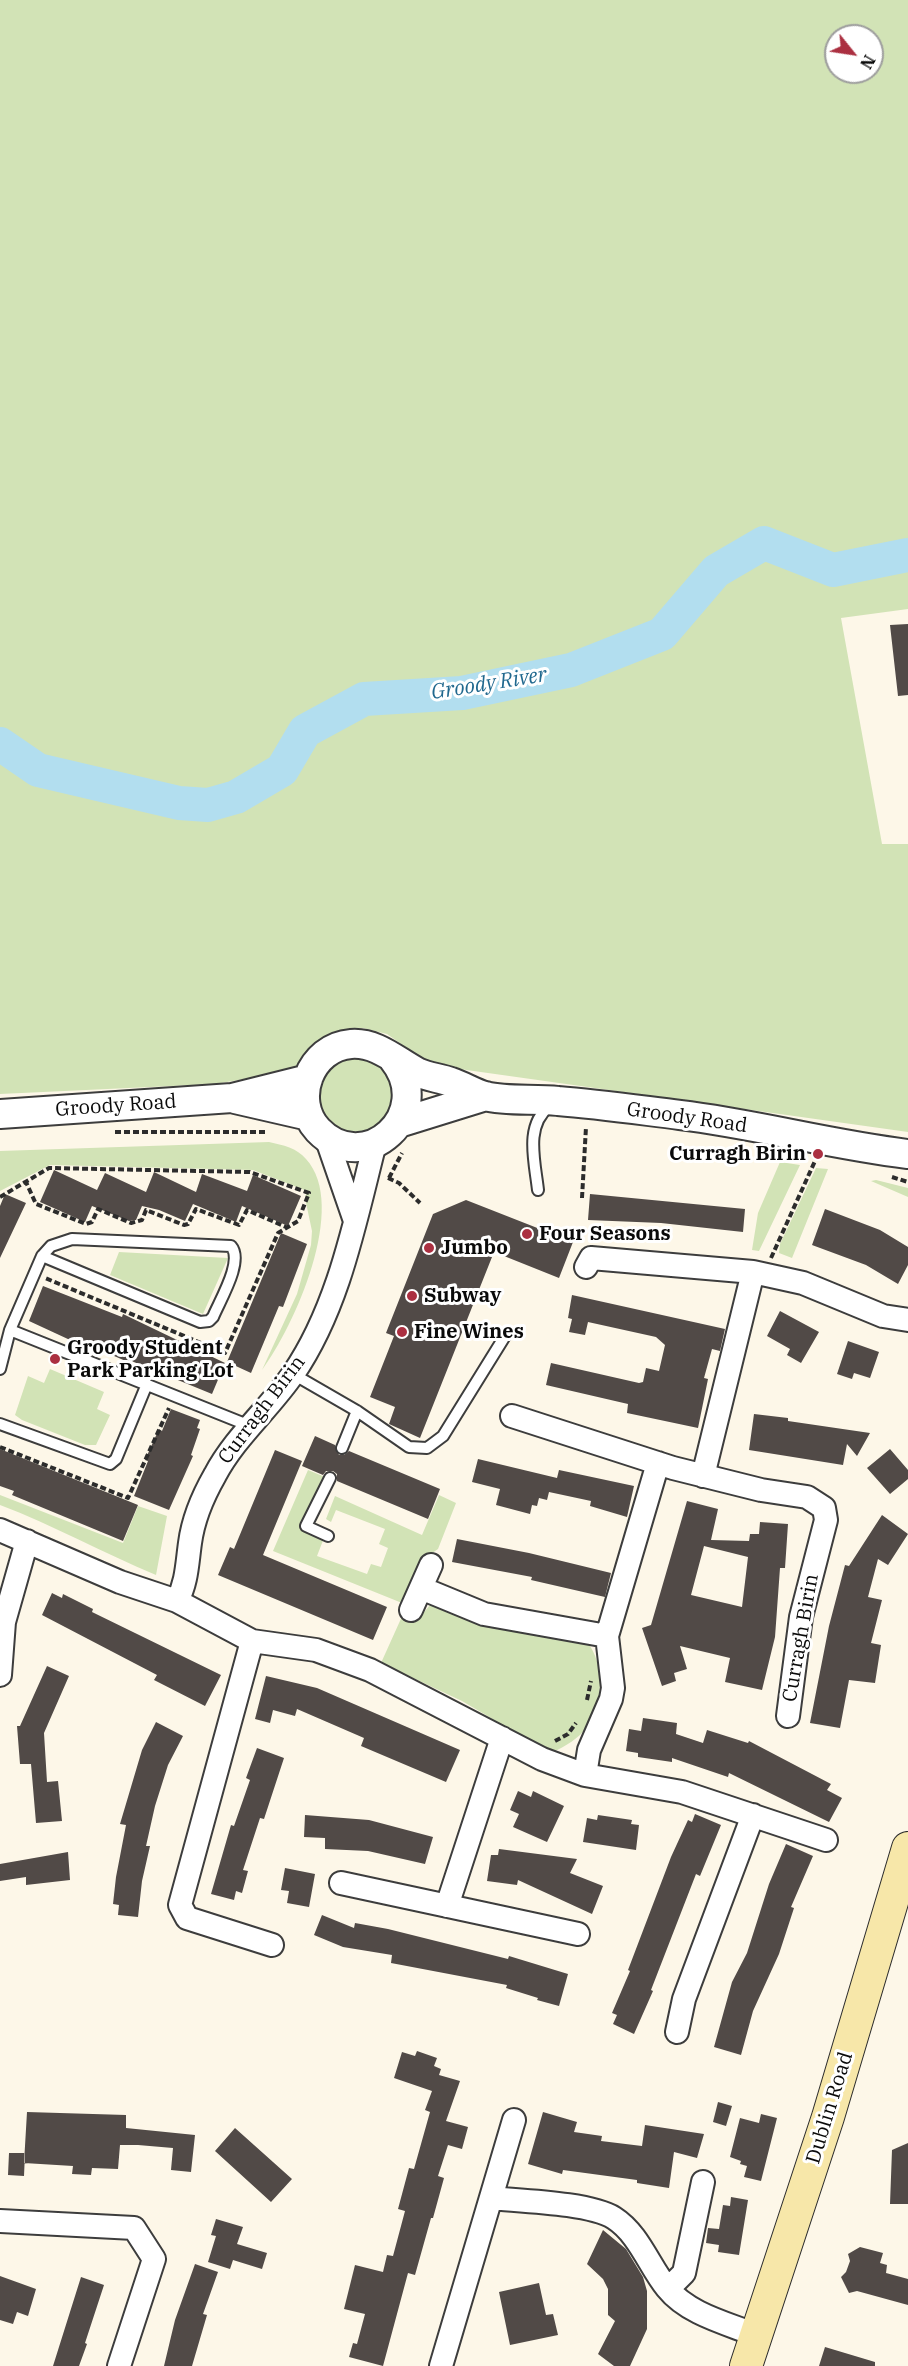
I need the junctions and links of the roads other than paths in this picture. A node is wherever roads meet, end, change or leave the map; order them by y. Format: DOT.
graph roads {
  1 [pos="393,1059"];
  2 [pos="308,1079"];
  3 [pos="486,1096"];
  4 [pos="232,1098"];
  5 [pos="557,1101"];
  6 [pos="0,1114"];
  7 [pos="399,1123"];
  8 [pos="318,1126"];
  9 [pos="375,1143"];
  10 [pos="896,1161"];
  11 [pos="538,1190"];
  12 [pos="355,1221"];
  13 [pos="42,1256"];
  14 [pos="586,1267"];
  15 [pos="761,1273"];
  16 [pos="908,1320"];
  17 [pos="10,1330"];
  18 [pos="505,1336"];
  19 [pos="0,1369"];
  20 [pos="293,1374"];
  21 [pos="147,1384"];
  22 [pos="357,1411"];
  23 [pos="512,1416"];
  24 [pos="0,1424"];
  25 [pos="250,1426"];
  26 [pos="342,1448"];
  27 [pos="658,1463"];
  28 [pos="703,1476"];
  29 [pos="330,1478"];
  30 [pos="0,1530"];
  31 [pos="328,1536"];
  32 [pos="27,1541"];
  33 [pos="431,1565"];
  34 [pos="421,1588"];
  35 [pos="177,1601"];
  36 [pos="411,1610"];
  37 [pos="607,1636"];
  38 [pos="252,1641"];
  39 [pos="0,1675"];
  40 [pos="788,1716"];
  41 [pos="501,1738"];
  42 [pos="585,1775"];
  43 [pos="753,1815"];
  44 [pos="826,1840"];
  45 [pos="908,1848"];
  46 [pos="341,1883"];
  47 [pos="447,1906"];
  48 [pos="578,1934"];
  49 [pos="272,1945"];
  50 [pos="677,2032"];
  51 [pos="514,2120"];
  52 [pos="703,2182"];
  53 [pos="491,2198"];
  54 [pos="0,2221"];
  55 [pos="668,2289"];
  56 [pos="756,2335"];
  57 [pos="119,2366"];
  58 [pos="441,2366"];
  59 [pos="746,2366"];
  1 -- 2 [label="street"];
  1 -- 3 [label="street"];
  1 -- 7 [label="street"];
  2 -- 4 [label="street"];
  2 -- 8 [label="street"];
  3 -- 5 [label="street, Groody Road"];
  3 -- 7 [label="street"];
  4 -- 6 [label="street, Groody Road"];
  4 -- 8 [label="street"];
  5 -- 10 [label="street, Groody Road"];
  5 -- 11 [label="lane"];
  7 -- 9 [label="street"];
  8 -- 9 [label="street"];
  8 -- 12 [label="street"];
  9 -- 12 [label="street, Curragh Birin"];
  12 -- 20 [label="street, Curragh Birin"];
  13 -- 13 [label="lane"];
  13 -- 17 [label="lane"];
  14 -- 15 [label="street"];
  15 -- 16 [label="street"];
  15 -- 28 [label="street"];
  17 -- 19 [label="lane"];
  17 -- 21 [label="lane"];
  18 -- 22 [label="lane"];
  20 -- 22 [label="lane"];
  20 -- 25 [label="street, Curragh Birin"];
  21 -- 24 [label="lane"];
  21 -- 25 [label="lane"];
  22 -- 26 [label="lane"];
  23 -- 27 [label="street, Curragh Birin"];
  25 -- 35 [label="street, Curragh Birin"];
  27 -- 28 [label="street, Curragh Birin"];
  27 -- 37 [label="street"];
  28 -- 40 [label="street, Curragh Birin"];
  29 -- 31 [label="lane"];
  30 -- 32 [label="street"];
  32 -- 35 [label="street"];
  32 -- 39 [label="street"];
  33 -- 34 [label="street"];
  34 -- 36 [label="street"];
  34 -- 37 [label="street"];
  35 -- 38 [label="street"];
  37 -- 42 [label="street"];
  38 -- 41 [label="street"];
  38 -- 49 [label="street"];
  41 -- 42 [label="street"];
  41 -- 47 [label="street"];
  42 -- 43 [label="street"];
  43 -- 44 [label="street"];
  43 -- 50 [label="street"];
  45 -- 56 [label="main road, Dublin Road"];
  46 -- 47 [label="street"];
  47 -- 48 [label="street"];
  51 -- 53 [label="street"];
  52 -- 55 [label="street"];
  53 -- 55 [label="street"];
  53 -- 58 [label="street"];
  54 -- 57 [label="street"];
  55 -- 56 [label="street"];
  56 -- 59 [label="main road, Dublin Road"];
}
